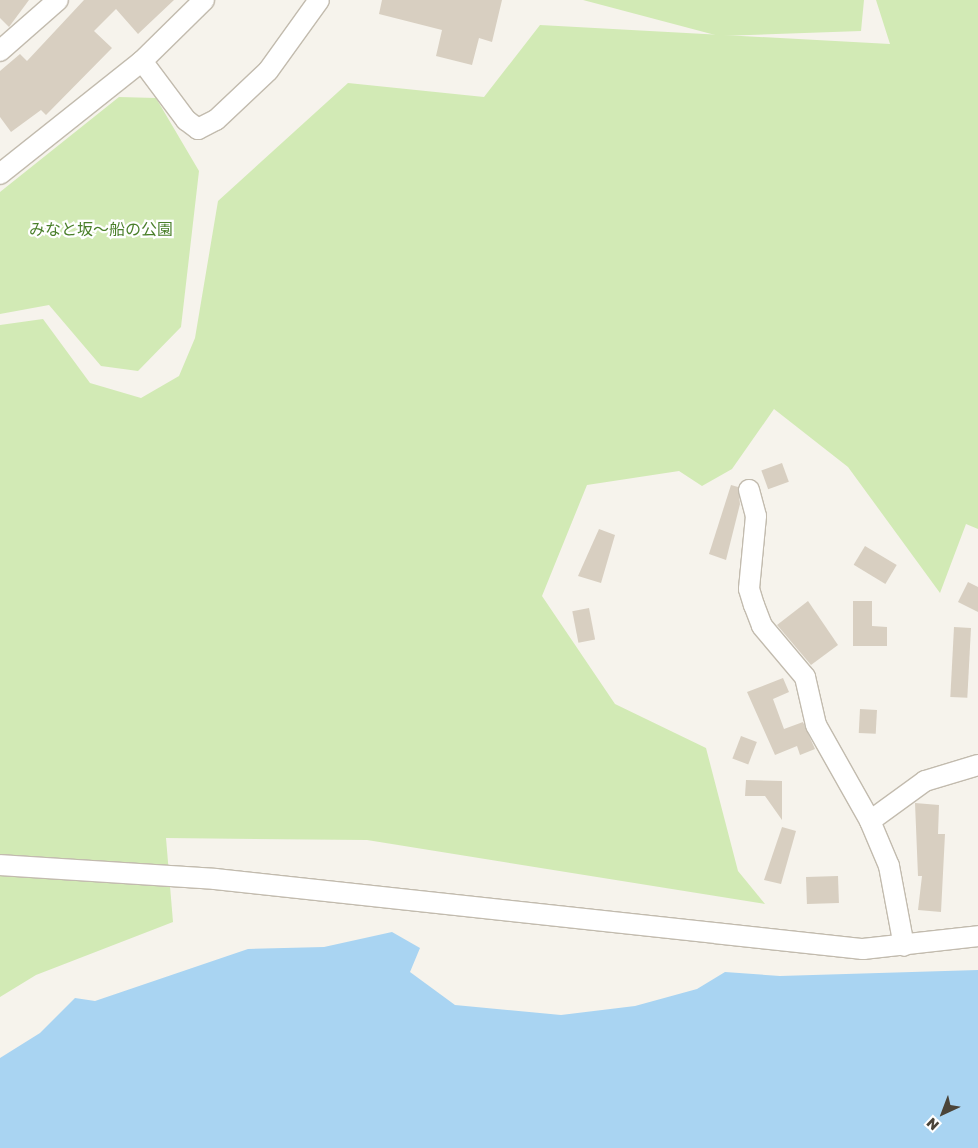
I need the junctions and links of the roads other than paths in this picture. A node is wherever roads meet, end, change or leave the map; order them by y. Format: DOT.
graph roads {
  1 [pos="58,0"];
  2 [pos="204,0"];
  3 [pos="319,0"];
  4 [pos="0,51"];
  5 [pos="142,61"];
  6 [pos="0,174"];
  7 [pos="748,490"];
  8 [pos="978,765"];
  9 [pos="870,821"];
  10 [pos="0,865"];
  11 [pos="978,936"];
  12 [pos="904,946"];
  1 -- 4 [label="street"];
  2 -- 5 [label="street"];
  3 -- 5 [label="street"];
  5 -- 6 [label="street"];
  7 -- 9 [label="street"];
  8 -- 9 [label="street"];
  9 -- 12 [label="street"];
  10 -- 12 [label="street"];
  11 -- 12 [label="street"];
}
